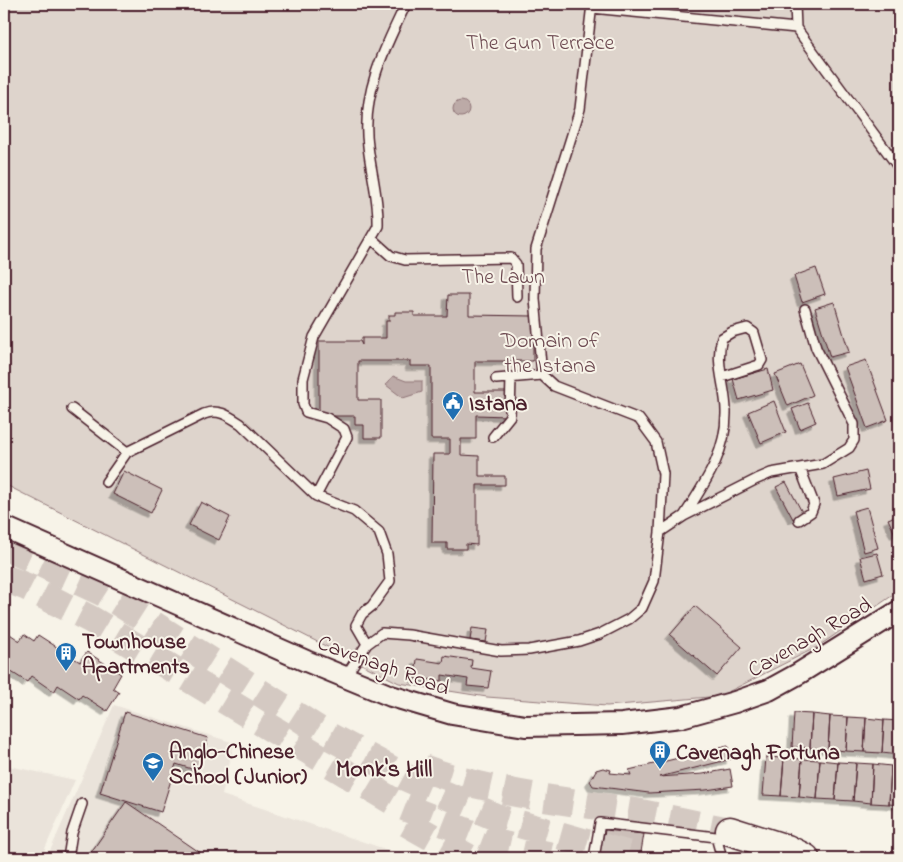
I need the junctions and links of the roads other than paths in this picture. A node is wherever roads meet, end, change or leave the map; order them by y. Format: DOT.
graph roads {
  1 [pos="406,4"];
  2 [pos="794,4"];
  3 [pos="592,6"];
  4 [pos="796,28"];
  5 [pos="899,168"];
  6 [pos="372,239"];
  7 [pos="517,297"];
  8 [pos="805,308"];
  9 [pos="542,375"];
  10 [pos="511,377"];
  11 [pos="722,377"];
  12 [pos="496,379"];
  13 [pos="72,409"];
  14 [pos="493,437"];
  15 [pos="127,452"];
  16 [pos="800,468"];
  17 [pos="106,482"];
  18 [pos="316,496"];
  19 [pos="684,516"];
  20 [pos="799,520"];
  21 [pos="4,527"];
  22 [pos="660,532"];
  23 [pos="899,611"];
  24 [pos="367,644"];
  25 [pos="345,677"];
  26 [pos="82,804"];
  27 [pos="730,831"];
  28 [pos="68,858"];
  29 [pos="594,858"];
  30 [pos="722,858"];
  31 [pos="805,858"];
  1 -- 6 [label="lane"];
  2 -- 4 [label="lane"];
  3 -- 4 [label="lane"];
  3 -- 9 [label="lane"];
  4 -- 5 [label="lane"];
  6 -- 7 [label="lane"];
  6 -- 18 [label="lane"];
  8 -- 16 [label="lane"];
  9 -- 10 [label="lane"];
  9 -- 22 [label="lane"];
  10 -- 12 [label="lane"];
  10 -- 14 [label="lane"];
  11 -- 11 [label="lane"];
  11 -- 19 [label="lane"];
  13 -- 15 [label="lane"];
  15 -- 17 [label="lane"];
  15 -- 18 [label="lane"];
  16 -- 19 [label="lane"];
  16 -- 20 [label="lane"];
  18 -- 24 [label="lane"];
  19 -- 22 [label="lane"];
  21 -- 25 [label="street, Cavenagh Road"];
  22 -- 24 [label="lane"];
  23 -- 25 [label="street, Cavenagh Road"];
  24 -- 25 [label="lane"];
  26 -- 28 [label="lane"];
  27 -- 31 [label="highway"];
  29 -- 30 [label="lane"];
}
